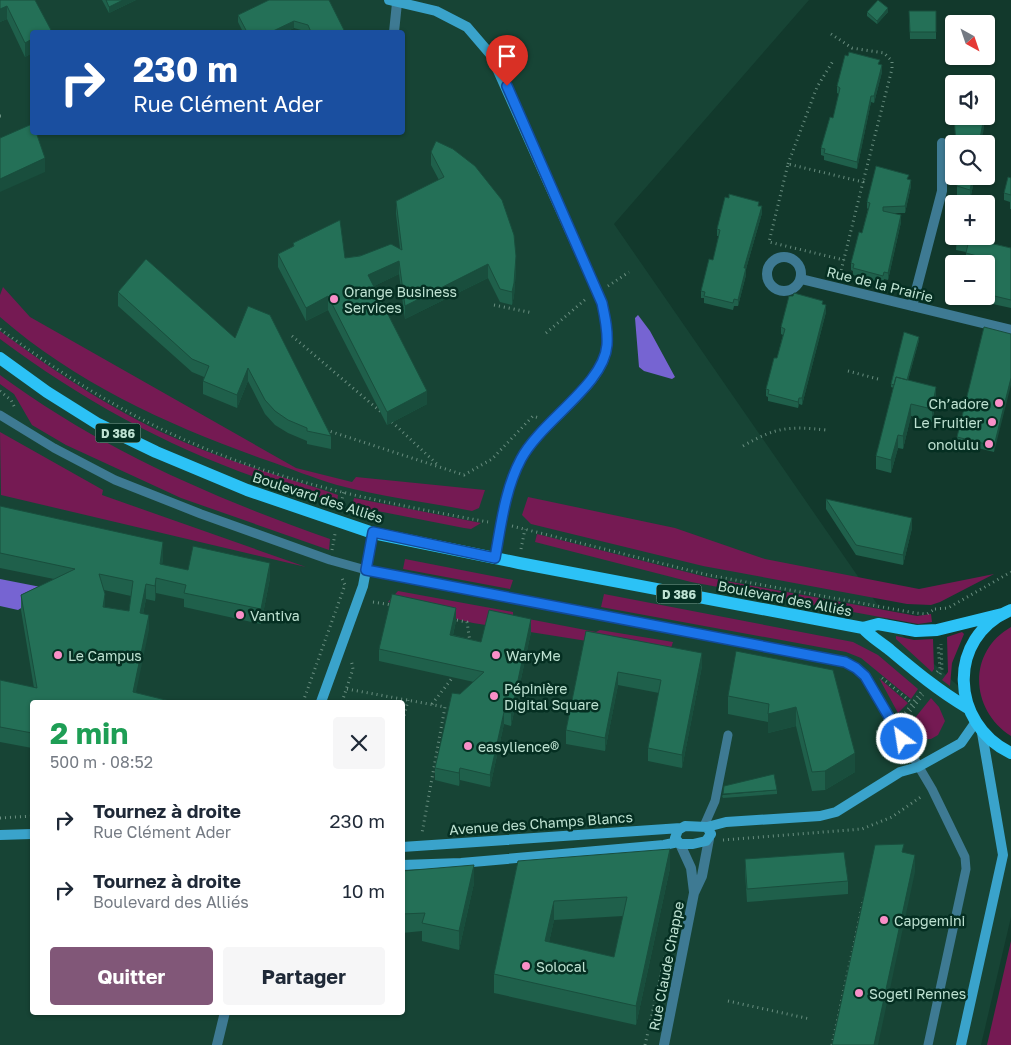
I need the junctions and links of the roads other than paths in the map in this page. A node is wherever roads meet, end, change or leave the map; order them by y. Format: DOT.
graph roads {
  1 [pos="393,1"];
  2 [pos="394,30"];
  3 [pos="942,143"];
  4 [pos="801,279"];
  5 [pos="912,306"];
  6 [pos="1011,330"];
  7 [pos="0,358"];
  8 [pos="0,415"];
  9 [pos="373,532"];
  10 [pos="495,558"];
  11 [pos="366,570"];
  12 [pos="1007,612"];
  13 [pos="863,628"];
  14 [pos="322,700"];
  15 [pos="968,708"];
  16 [pos="979,728"];
  17 [pos="728,734"];
  18 [pos="1011,753"];
  19 [pos="918,767"];
  20 [pos="705,827"];
  21 [pos="681,828"];
  22 [pos="30,834"];
  23 [pos="0,836"];
  24 [pos="709,839"];
  25 [pos="679,843"];
  26 [pos="1011,843"];
  27 [pos="405,847"];
  28 [pos="1003,855"];
  29 [pos="405,865"];
  30 [pos="694,893"];
  31 [pos="224,1015"];
  32 [pos="218,1045"];
  33 [pos="664,1045"];
  34 [pos="928,1045"];
  35 [pos="961,1045"];
  1 -- 2 [label="street"];
  1 -- 10 [label="street"];
  3 -- 5 [label="street"];
  4 -- 5 [label="street, Rue de la Prairie"];
  5 -- 6 [label="street, Rue de la Prairie"];
  7 -- 9 [label="main road, Boulevard des Alliés / D 386"];
  8 -- 11 [label="lane"];
  9 -- 10 [label="main road, Boulevard des Alliés / D 386"];
  9 -- 11 [label="street"];
  10 -- 13 [label="main road, Boulevard des Alliés / D 386"];
  11 -- 14 [label="street"];
  11 -- 19 [label="lane"];
  12 -- 13 [label="main road, Boulevard des Alliés / D 386"];
  12 -- 15 [label="main road"];
  13 -- 15 [label="main road, Boulevard des Alliés"];
  15 -- 16 [label="main road"];
  16 -- 18 [label="main road"];
  16 -- 19 [label="street"];
  16 -- 28 [label="street"];
  17 -- 20 [label="lane"];
  19 -- 20 [label="street"];
  19 -- 34 [label="lane"];
  20 -- 21 [label="street, Avenue des Champs Blancs"];
  20 -- 24 [label="street"];
  21 -- 25 [label="street"];
  21 -- 27 [label="street, Avenue des Champs Blancs"];
  22 -- 23 [label="street"];
  24 -- 25 [label="street"];
  24 -- 30 [label="street, Rue Claude Chappe"];
  25 -- 29 [label="street"];
  25 -- 30 [label="street, Rue Claude Chappe"];
  26 -- 28 [label="street"];
  28 -- 35 [label="street"];
  30 -- 33 [label="street, Rue Claude Chappe"];
  31 -- 32 [label="street"];
}
